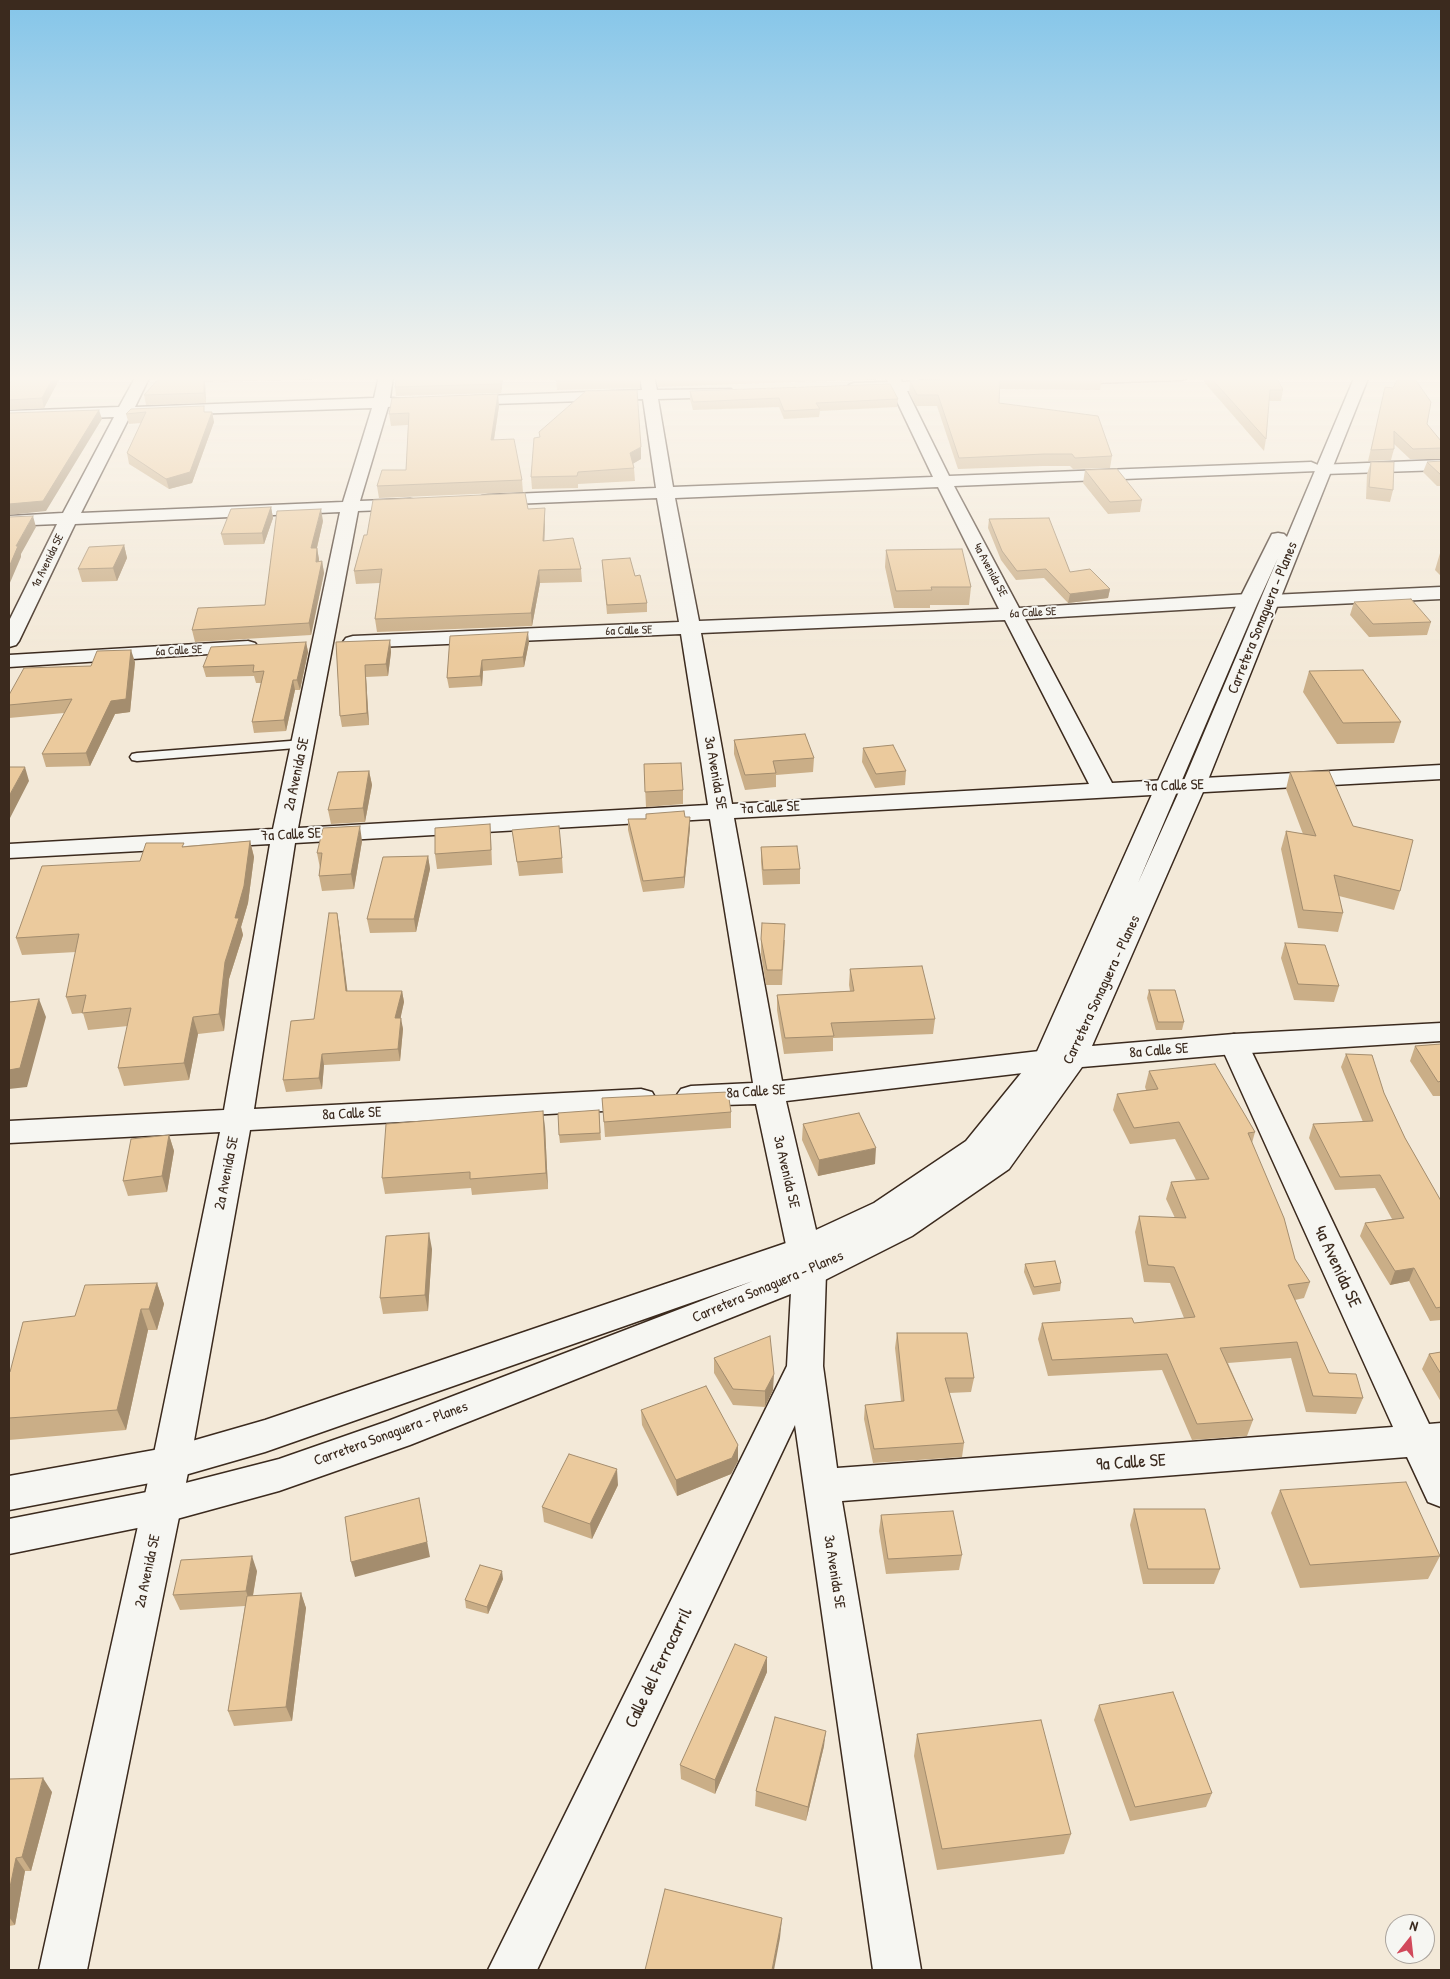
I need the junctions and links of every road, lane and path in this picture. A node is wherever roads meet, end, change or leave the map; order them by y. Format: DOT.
graph roads {
  1 [pos="95,468"];
  2 [pos="361,468"];
  3 [pos="661,468"];
  4 [pos="937,468"];
  5 [pos="1308,468"];
  6 [pos="1318,468"];
  7 [pos="943,481"];
  8 [pos="664,493"];
  9 [pos="468,501"];
  10 [pos="429,503"];
  11 [pos="350,506"];
  12 [pos="69,518"];
  13 [pos="9,521"];
  14 [pos="1441,593"];
  15 [pos="1259,601"];
  16 [pos="1014,614"];
  17 [pos="690,629"];
  18 [pos="9,641"];
  19 [pos="315,644"];
  20 [pos="265,646"];
  21 [pos="9,661"];
  22 [pos="303,744"];
  23 [pos="137,757"];
  24 [pos="1441,772"];
  25 [pos="1181,786"];
  26 [pos="1103,789"];
  27 [pos="721,811"];
  28 [pos="284,835"];
  29 [pos="9,851"];
  30 [pos="1441,1032"];
  31 [pos="1234,1044"];
  32 [pos="1061,1059"];
  33 [pos="768,1092"];
  34 [pos="237,1120"];
  35 [pos="9,1132"];
  36 [pos="807,1262"];
  37 [pos="805,1366"];
  38 [pos="1429,1440"];
  39 [pos="171,1463"];
  40 [pos="821,1486"];
  41 [pos="1441,1490"];
  42 [pos="9,1493"];
  43 [pos="162,1506"];
  44 [pos="9,1537"];
  45 [pos="63,1970"];
  46 [pos="512,1970"];
  47 [pos="897,1970"];
  1 -- 12 [label="street, 1a Avenida SE"];
  2 -- 11 [label="street, 2a Avenida SE"];
  3 -- 8 [label="street, 3a Avenida SE"];
  4 -- 7 [label="street, 4a Avenida SE"];
  5 -- 7 [label="street"];
  6 -- 15 [label="street, Carretera Sonaguera - Planes"];
  7 -- 8 [label="street"];
  7 -- 16 [label="street, 4a Avenida SE"];
  8 -- 9 [label="street"];
  8 -- 17 [label="street, 3a Avenida SE"];
  10 -- 11 [label="street"];
  11 -- 12 [label="street"];
  11 -- 19 [label="street, 2a Avenida SE"];
  12 -- 13 [label="street"];
  12 -- 18 [label="street, 1a Avenida SE"];
  14 -- 15 [label="street, 6a Calle SE"];
  15 -- 16 [label="street, 6a Calle SE"];
  15 -- 25 [label="street, Carretera Sonaguera - Planes"];
  16 -- 17 [label="street, 6a Calle SE"];
  16 -- 26 [label="street, 4a Avenida SE"];
  17 -- 19 [label="street, 6a Calle SE"];
  17 -- 27 [label="street, 3a Avenida SE"];
  19 -- 22 [label="street, 2a Avenida SE"];
  20 -- 21 [label="street, 6a Calle SE"];
  22 -- 23 [label="lane"];
  22 -- 28 [label="street, 2a Avenida SE"];
  24 -- 25 [label="street, 7a Calle SE"];
  25 -- 26 [label="street, 7a Calle SE"];
  25 -- 32 [label="street, Carretera Sonaguera - Planes"];
  26 -- 27 [label="street, 7a Calle SE"];
  27 -- 28 [label="street, 7a Calle SE"];
  27 -- 33 [label="street, 3a Avenida SE"];
  28 -- 29 [label="street, 7a Calle SE"];
  28 -- 34 [label="street, 2a Avenida SE"];
  30 -- 31 [label="street, 8a Calle SE"];
  31 -- 32 [label="street, 8a Calle SE"];
  31 -- 38 [label="street, 4a Avenida SE"];
  32 -- 33 [label="street, 8a Calle SE"];
  32 -- 36 [label="street, Carretera Sonaguera - Planes"];
  33 -- 34 [label="street, 8a Calle SE"];
  33 -- 36 [label="street, 3a Avenida SE"];
  34 -- 35 [label="street, 8a Calle SE"];
  34 -- 39 [label="street, 2a Avenida SE"];
  36 -- 37 [label="street, 3a Avenida SE"];
  36 -- 39 [label="street, Carretera Sonaguera - Planes"];
  36 -- 43 [label="street, Carretera Sonaguera - Planes"];
  37 -- 40 [label="street, 3a Avenida SE"];
  37 -- 46 [label="street, Calle del Ferrocarril"];
  38 -- 40 [label="street, 9a Calle SE"];
  38 -- 41 [label="street, 4a Avenida SE"];
  39 -- 42 [label="street, Carretera Sonaguera - Planes"];
  39 -- 43 [label="street, 2a Avenida SE"];
  40 -- 47 [label="street, 3a Avenida SE"];
  43 -- 44 [label="street, Carretera Sonaguera - Planes"];
  43 -- 45 [label="street, 2a Avenida SE"];
}
